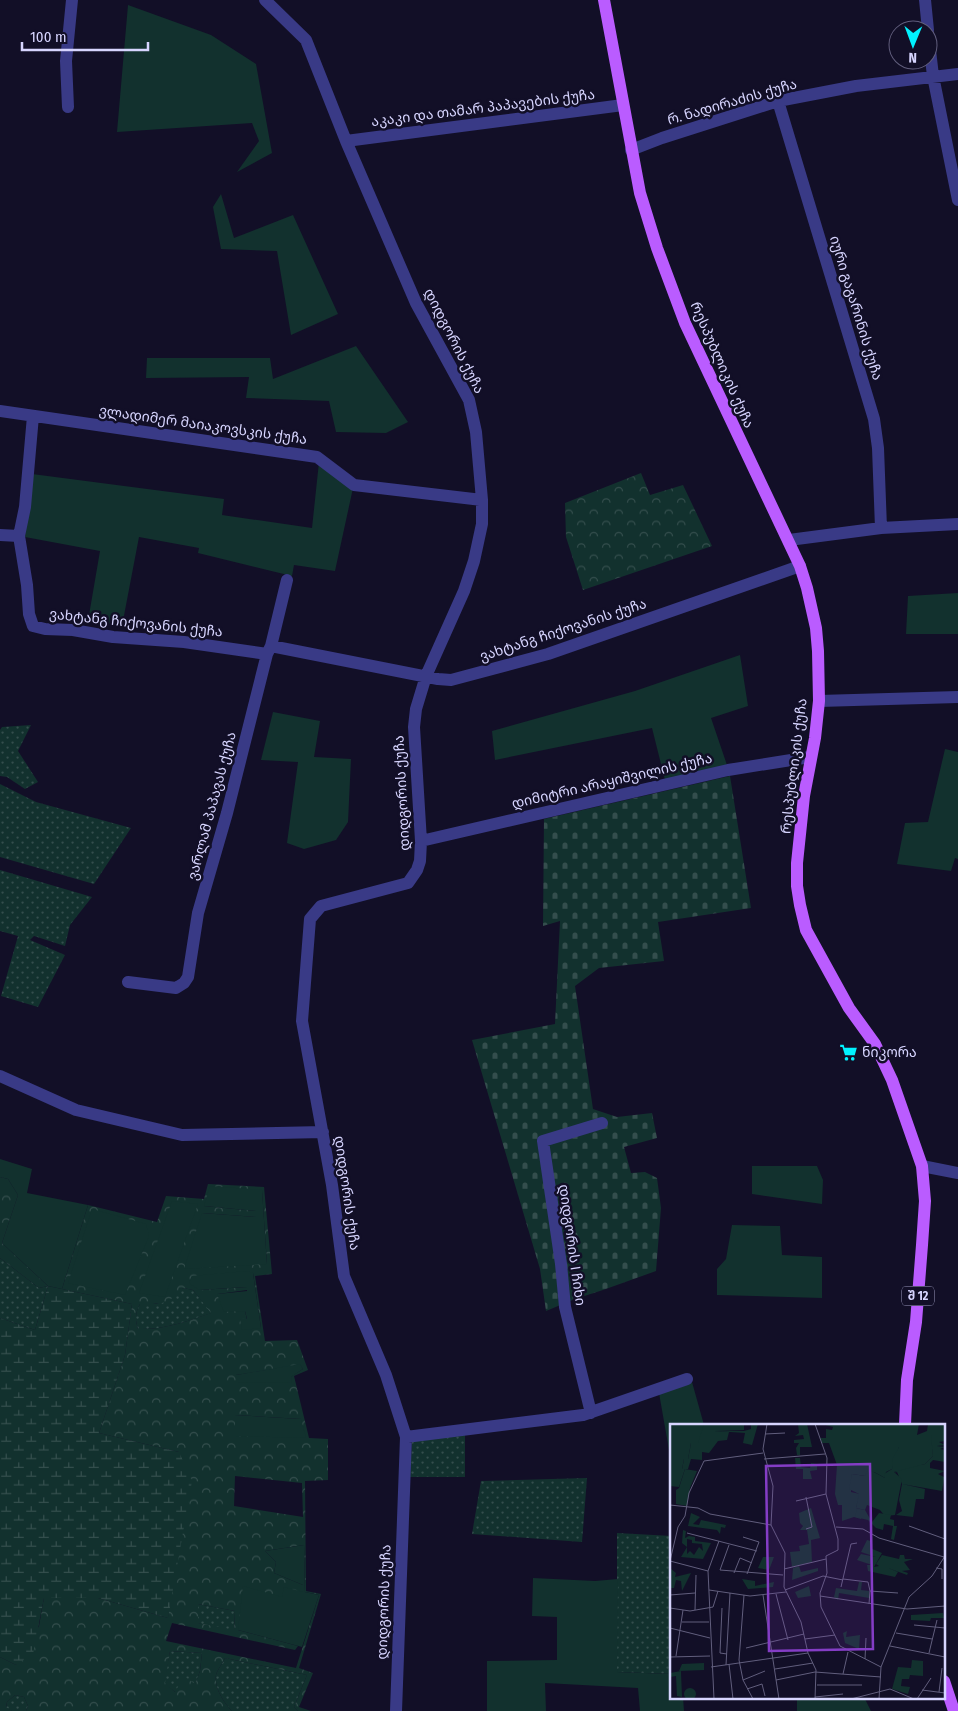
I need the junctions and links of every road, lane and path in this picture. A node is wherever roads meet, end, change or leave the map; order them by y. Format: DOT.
graph roads {
  1 [pos="72,0"];
  2 [pos="265,0"];
  3 [pos="604,0"];
  4 [pos="925,0"];
  5 [pos="927,20"];
  6 [pos="931,70"];
  7 [pos="958,74"];
  8 [pos="932,76"];
  9 [pos="778,101"];
  10 [pos="623,105"];
  11 [pos="68,107"];
  12 [pos="346,141"];
  13 [pos="631,150"];
  14 [pos="958,200"];
  15 [pos="0,411"];
  16 [pos="34,416"];
  17 [pos="482,500"];
  18 [pos="958,524"];
  19 [pos="881,528"];
  20 [pos="0,535"];
  21 [pos="19,536"];
  22 [pos="789,540"];
  23 [pos="800,566"];
  24 [pos="287,580"];
  25 [pos="269,650"];
  26 [pos="426,676"];
  27 [pos="958,697"];
  28 [pos="818,701"];
  29 [pos="810,757"];
  30 [pos="421,841"];
  31 [pos="128,982"];
  32 [pos="0,1076"];
  33 [pos="602,1124"];
  34 [pos="323,1132"];
  35 [pos="922,1166"];
  36 [pos="958,1173"];
  37 [pos="687,1379"];
  38 [pos="591,1413"];
  39 [pos="905,1424"];
  40 [pos="406,1437"];
  41 [pos="946,1687"];
  42 [pos="396,1711"];
  43 [pos="954,1711"];
  1 -- 11 [label="street"];
  2 -- 12 [label="street, დიდგორის ქუჩა"];
  3 -- 10 [label="main road, რესპუბლიკის ქუჩა"];
  4 -- 5 [label="street"];
  6 -- 8 [label="street"];
  7 -- 8 [label="street, რ. ნადირაძის ქუჩა"];
  8 -- 9 [label="street, რ. ნადირაძის ქუჩა"];
  8 -- 14 [label="street"];
  9 -- 13 [label="street, რ. ნადირაძის ქუჩა"];
  9 -- 19 [label="street, იური გაგარინის ქუჩა"];
  10 -- 12 [label="street, აკაკი და თამარ პაპავების ქუჩა"];
  10 -- 13 [label="main road, რესპუბლიკის ქუჩა"];
  12 -- 17 [label="street, დიდგორის ქუჩა"];
  13 -- 22 [label="main road, რესპუბლიკის ქუჩა"];
  15 -- 16 [label="street, ვლადიმერ მაიაკოვსკის ქუჩა"];
  16 -- 17 [label="street, ვლადიმერ მაიაკოვსკის ქუჩა"];
  16 -- 21 [label="street"];
  17 -- 26 [label="street, დიდგორის ქუჩა"];
  18 -- 19 [label="street"];
  19 -- 22 [label="street"];
  20 -- 21 [label="street"];
  21 -- 25 [label="street, ვახტანგ ჩიქოვანის ქუჩა"];
  22 -- 23 [label="main road, რესპუბლიკის ქუჩა"];
  23 -- 26 [label="street, ვახტანგ ჩიქოვანის ქუჩა"];
  23 -- 28 [label="main road, რესპუბლიკის ქუჩა"];
  24 -- 25 [label="street, ვარლამ პაპავას ქუჩა"];
  25 -- 26 [label="street, ვახტანგ ჩიქოვანის ქუჩა"];
  25 -- 31 [label="street, ვარლამ პაპავას ქუჩა"];
  26 -- 30 [label="street, დიდგორის ქუჩა"];
  27 -- 28 [label="street"];
  28 -- 29 [label="main road, რესპუბლიკის ქუჩა"];
  29 -- 30 [label="street, დიმიტრი არაყიშვილის ქუჩა"];
  29 -- 35 [label="main road, რესპუბლიკის ქუჩა"];
  30 -- 34 [label="street, დიდგორის ქუჩა"];
  32 -- 34 [label="street"];
  33 -- 38 [label="street, დიდგორის I ჩიხი"];
  34 -- 40 [label="street, დიდგორის ქუჩა"];
  35 -- 36 [label="street"];
  35 -- 39 [label="main road, რესპუბლიკის ქუჩა / შ 12"];
  37 -- 38 [label="street"];
  38 -- 40 [label="street"];
  40 -- 42 [label="street, დიდგორის ქუჩა"];
  41 -- 43 [label="main road"];
}
